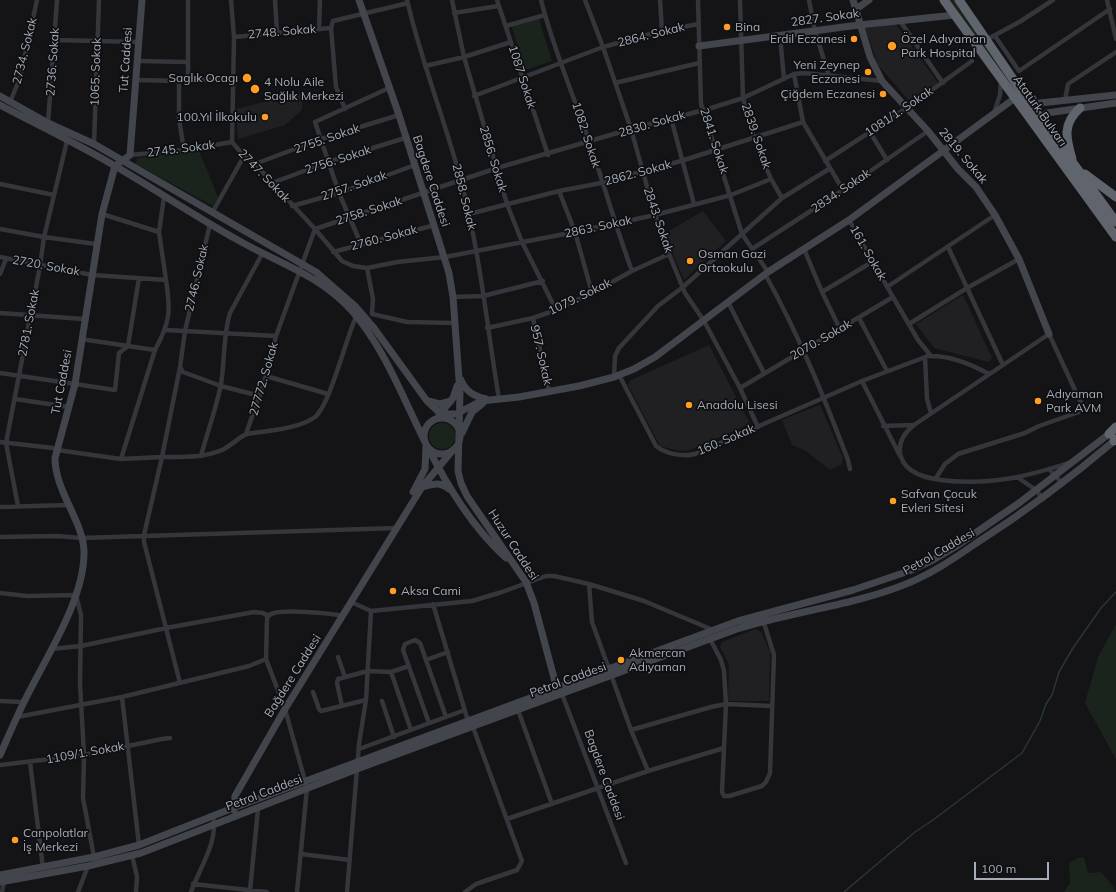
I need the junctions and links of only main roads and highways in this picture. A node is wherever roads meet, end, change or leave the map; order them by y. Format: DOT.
graph roads {
  1 [pos="142,0"];
  2 [pos="359,0"];
  3 [pos="853,0"];
  4 [pos="869,0"];
  5 [pos="944,0"];
  6 [pos="959,0"];
  7 [pos="855,10"];
  8 [pos="955,15"];
  9 [pos="859,25"];
  10 [pos="699,46"];
  11 [pos="1116,95"];
  12 [pos="0,96"];
  13 [pos="1015,98"];
  14 [pos="1030,104"];
  15 [pos="1116,104"];
  16 [pos="0,105"];
  17 [pos="1080,108"];
  18 [pos="1040,117"];
  19 [pos="943,150"];
  20 [pos="123,162"];
  21 [pos="1074,164"];
  22 [pos="115,166"];
  23 [pos="1116,197"];
  24 [pos="1116,222"];
  25 [pos="1116,237"];
  26 [pos="302,267"];
  27 [pos="1049,334"];
  28 [pos="459,374"];
  29 [pos="496,400"];
  30 [pos="427,401"];
  31 [pos="451,401"];
  32 [pos="460,412"];
  33 [pos="440,414"];
  34 [pos="447,419"];
  35 [pos="434,421"];
  36 [pos="1114,435"];
  37 [pos="460,438"];
  38 [pos="426,445"];
  39 [pos="454,450"];
  40 [pos="438,467"];
  41 [pos="422,487"];
  42 [pos="454,494"];
  43 [pos="394,527"];
  44 [pos="518,569"];
  45 [pos="610,673"];
  46 [pos="560,692"];
  47 [pos="470,724"];
  48 [pos="0,755"];
  49 [pos="306,785"];
  50 [pos="233,808"];
  51 [pos="236,816"];
  52 [pos="43,870"];
  53 [pos="1,879"];
  1 -- 20 [label="main road, Tut Caddesi"];
  2 -- 28 [label="main road, Bagdere Caddesi"];
  3 -- 7 [label="main road, 2819. Sokak"];
  4 -- 7 [label="main road"];
  5 -- 8 [label="highway, Atatürk Bulvarı"];
  6 -- 14 [label="highway, Atatürk Bulvarı"];
  7 -- 9 [label="main road, 2819. Sokak"];
  8 -- 9 [label="main road, 2827. Sokak"];
  8 -- 13 [label="highway, Atatürk Bulvarı"];
  9 -- 10 [label="main road, 2827. Sokak"];
  9 -- 19 [label="main road, 2819. Sokak"];
  11 -- 14 [label="main road"];
  12 -- 20 [label="main road"];
  13 -- 19 [label="main road"];
  13 -- 25 [label="highway, Atatürk Bulvarı"];
  14 -- 18 [label="highway, Atatürk Bulvarı"];
  15 -- 17 [label="main road"];
  16 -- 22 [label="main road"];
  17 -- 18 [label="main road"];
  17 -- 21 [label="highway"];
  18 -- 21 [label="highway, Atatürk Bulvarı"];
  19 -- 27 [label="main road, 2819. Sokak"];
  19 -- 29 [label="main road"];
  20 -- 22 [label="main road"];
  20 -- 26 [label="main road"];
  21 -- 23 [label="highway"];
  21 -- 24 [label="highway, Atatürk Bulvarı"];
  22 -- 26 [label="main road"];
  22 -- 48 [label="main road, Tut Caddesi"];
  26 -- 30 [label="main road"];
  26 -- 38 [label="main road"];
  28 -- 29 [label="main road"];
  28 -- 31 [label="main road"];
  28 -- 32 [label="main road"];
  29 -- 32 [label="main road"];
  29 -- 37 [label="main road"];
  30 -- 31 [label="main road"];
  30 -- 33 [label="main road"];
  31 -- 33 [label="main road"];
  32 -- 33 [label="main road"];
  32 -- 37 [label="main road"];
  33 -- 34 [label="main road"];
  33 -- 35 [label="main road"];
  34 -- 35 [label="main road"];
  34 -- 37 [label="main road"];
  35 -- 38 [label="main road"];
  36 -- 45 [label="main road"];
  36 -- 45 [label="main road, Petrol Caddesi"];
  37 -- 39 [label="main road"];
  37 -- 44 [label="main road, Huzur Caddesi"];
  38 -- 39 [label="main road"];
  38 -- 40 [label="main road"];
  38 -- 43 [label="main road, Bağdere Caddesi"];
  39 -- 40 [label="main road, Bağdere Caddesi"];
  40 -- 41 [label="main road, Bağdere Caddesi"];
  40 -- 42 [label="main road"];
  41 -- 42 [label="main road"];
  41 -- 43 [label="main road, Bağdere Caddesi"];
  42 -- 44 [label="main road"];
  43 -- 50 [label="main road, Bağdere Caddesi"];
  44 -- 46 [label="main road, Huzur Caddesi"];
  45 -- 46 [label="main road, Petrol Caddesi"];
  46 -- 47 [label="main road"];
  46 -- 47 [label="main road, Petrol Caddesi"];
  47 -- 49 [label="main road, Petrol Caddesi"];
  49 -- 50 [label="main road"];
  49 -- 51 [label="main road, Petrol Caddesi"];
  50 -- 51 [label="main road"];
  50 -- 52 [label="main road"];
  51 -- 52 [label="main road, Petrol Caddesi"];
  52 -- 53 [label="main road, Petrol Caddesi"];
}
